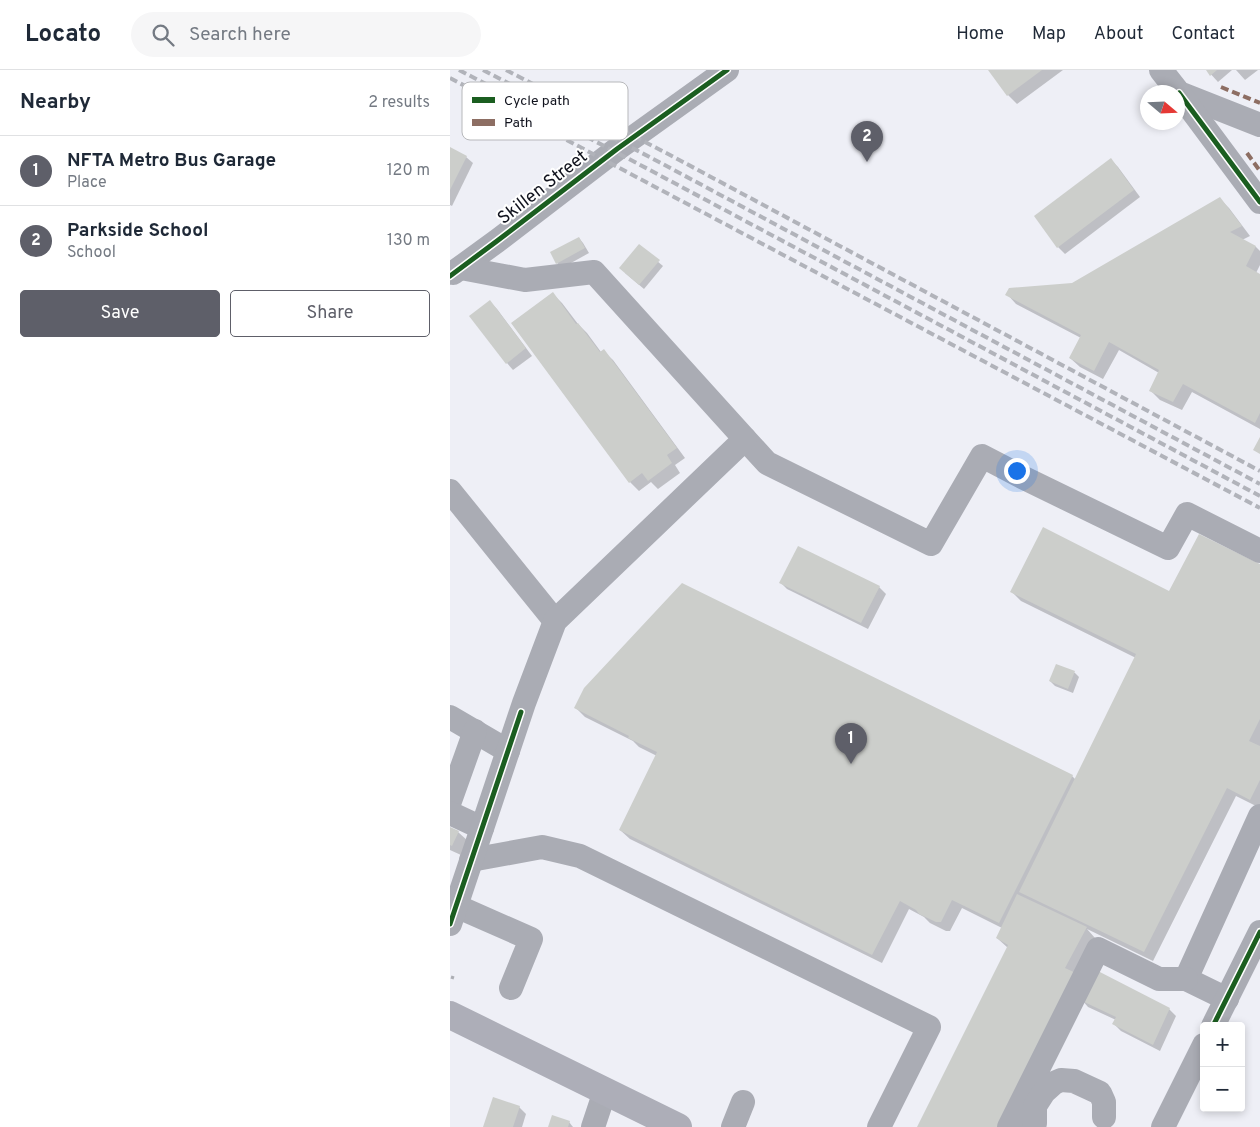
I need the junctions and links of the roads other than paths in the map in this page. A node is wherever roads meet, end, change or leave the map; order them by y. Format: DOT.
graph roads {
  1 [pos="726,70"];
  2 [pos="1161,70"];
  3 [pos="1172,85"];
  4 [pos="1185,96"];
  5 [pos="1185,102"];
  6 [pos="1260,125"];
  7 [pos="1260,202"];
  8 [pos="455,272"];
  9 [pos="745,439"];
  10 [pos="450,491"];
  11 [pos="1260,551"];
  12 [pos="555,621"];
  13 [pos="450,717"];
  14 [pos="474,732"];
  15 [pos="508,751"];
  16 [pos="450,801"];
  17 [pos="450,813"];
  18 [pos="1260,816"];
  19 [pos="482,828"];
  20 [pos="471,860"];
  21 [pos="453,915"];
  22 [pos="1260,932"];
  23 [pos="1186,979"];
  24 [pos="511,988"];
  25 [pos="1227,999"];
  26 [pos="450,1015"];
  27 [pos="1215,1022"];
  28 [pos="1200,1053"];
  29 [pos="605,1091"];
  30 [pos="743,1102"];
  31 [pos="1104,1110"];
  32 [pos="1035,1125"];
  33 [pos="593,1127"];
  34 [pos="678,1127"];
  35 [pos="732,1127"];
  36 [pos="879,1127"];
  37 [pos="1009,1127"];
  38 [pos="1163,1127"];
  1 -- 8 [label="street, Skillen Street"];
  2 -- 3 [label="street"];
  4 -- 6 [label="street"];
  5 -- 7 [label="street"];
  8 -- 9 [label="street"];
  9 -- 11 [label="street"];
  9 -- 12 [label="street"];
  10 -- 12 [label="street"];
  12 -- 15 [label="street"];
  13 -- 14 [label="street"];
  14 -- 15 [label="street"];
  14 -- 16 [label="street"];
  15 -- 19 [label="street"];
  17 -- 19 [label="street"];
  18 -- 23 [label="street"];
  19 -- 20 [label="street"];
  20 -- 21 [label="street"];
  20 -- 36 [label="street"];
  21 -- 24 [label="street"];
  22 -- 25 [label="street"];
  23 -- 25 [label="street"];
  23 -- 37 [label="street"];
  25 -- 27 [label="street"];
  26 -- 29 [label="main road"];
  28 -- 38 [label="street"];
  29 -- 33 [label="street"];
  29 -- 34 [label="main road"];
  30 -- 35 [label="street"];
  31 -- 32 [label="street"];
}
